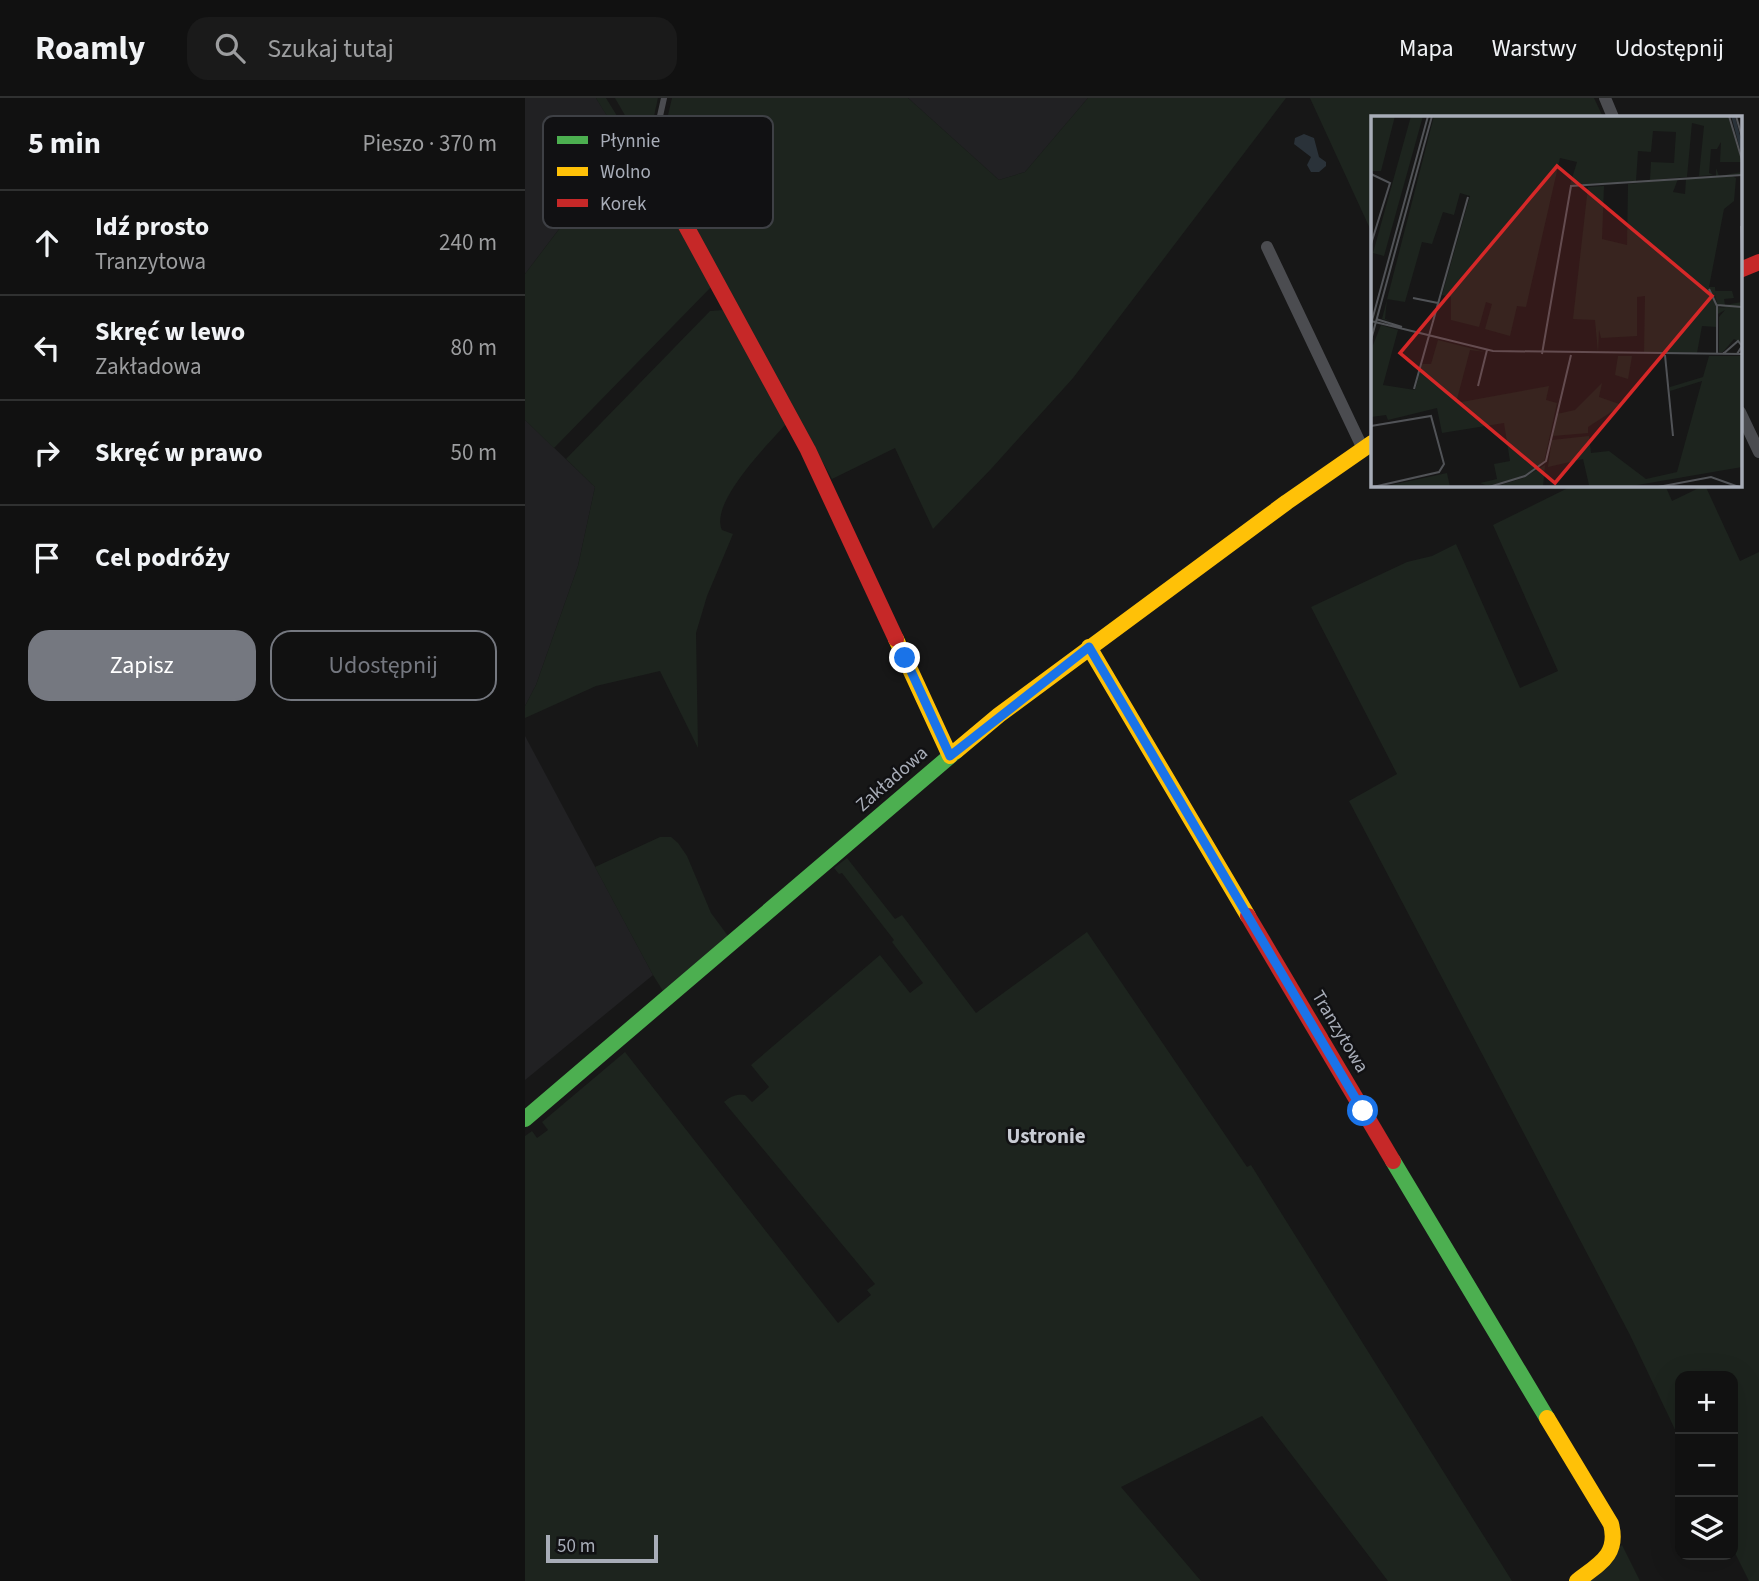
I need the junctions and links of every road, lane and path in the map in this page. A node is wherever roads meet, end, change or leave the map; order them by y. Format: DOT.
graph roads {
  1 [pos="664,98"];
  2 [pos="1605,98"];
  3 [pos="660,116"];
  4 [pos="1613,116"];
  5 [pos="687,228"];
  6 [pos="1267,247"];
  7 [pos="1759,262"];
  8 [pos="1741,271"];
  9 [pos="1741,414"];
  10 [pos="1367,446"];
  11 [pos="1759,452"];
  12 [pos="1089,647"];
  13 [pos="950,756"];
  14 [pos="525,1119"];
  15 [pos="1577,1581"];
  1 -- 3 [label="lane"];
  2 -- 4 [label="street"];
  5 -- 13 [label="street"];
  6 -- 10 [label="street"];
  7 -- 8 [label="street"];
  9 -- 11 [label="street"];
  10 -- 12 [label="street, Zakładowa"];
  12 -- 13 [label="street, Zakładowa"];
  12 -- 15 [label="street, Tranzytowa"];
  13 -- 14 [label="street, Zakładowa"];
}
